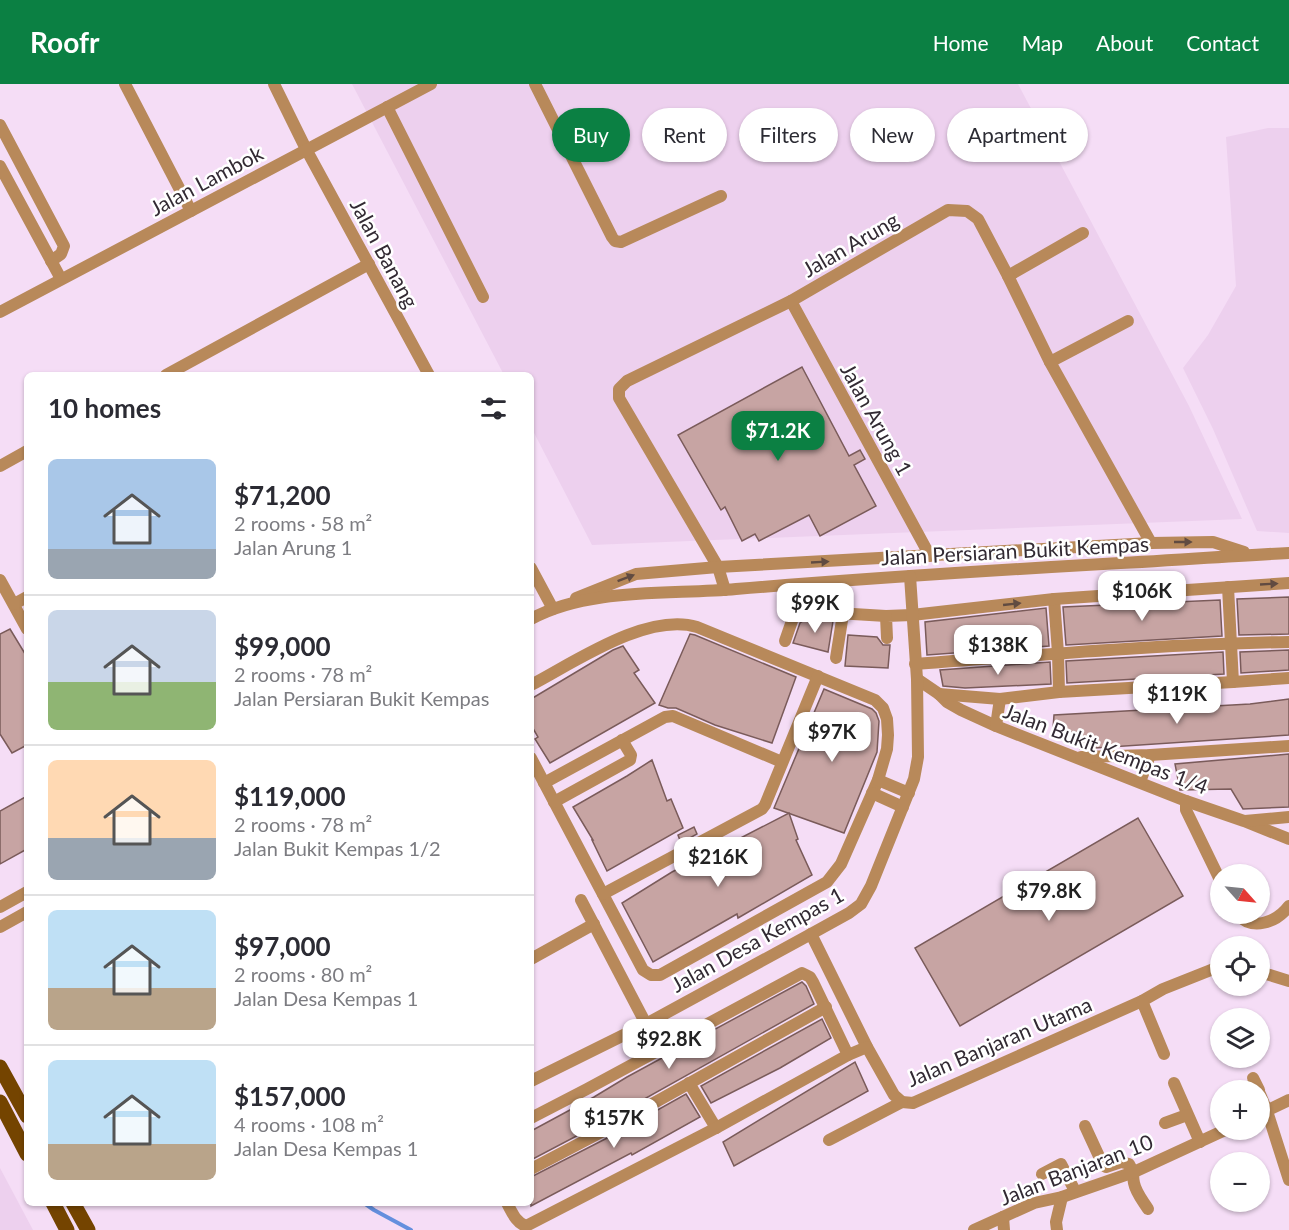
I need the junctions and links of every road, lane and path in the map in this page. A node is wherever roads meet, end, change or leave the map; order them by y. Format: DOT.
graph roads {
  1 [pos="125,84"];
  2 [pos="274,84"];
  3 [pos="431,84"];
  4 [pos="535,84"];
  5 [pos="387,107"];
  6 [pos="0,125"];
  7 [pos="306,149"];
  8 [pos="0,166"];
  9 [pos="721,196"];
  10 [pos="191,211"];
  11 [pos="1083,233"];
  12 [pos="51,261"];
  13 [pos="369,264"];
  14 [pos="1008,276"];
  15 [pos="61,279"];
  16 [pos="483,297"];
  17 [pos="791,301"];
  18 [pos="0,312"];
  19 [pos="1128,321"];
  20 [pos="1050,362"];
  21 [pos="171,372"];
  22 [pos="427,372"];
  23 [pos="24,453"];
  24 [pos="0,466"];
  25 [pos="1150,543"];
  26 [pos="1289,553"];
  27 [pos="1253,555"];
  28 [pos="930,556"];
  29 [pos="718,567"];
  30 [pos="534,574"];
  31 [pos="910,576"];
  32 [pos="0,580"];
  33 [pos="1289,583"];
  34 [pos="1228,586"];
  35 [pos="725,590"];
  36 [pos="24,599"];
  37 [pos="1054,599"];
  38 [pos="14,604"];
  39 [pos="553,609"];
  40 [pos="843,614"];
  41 [pos="912,615"];
  42 [pos="886,616"];
  43 [pos="534,618"];
  44 [pos="24,623"];
  45 [pos="887,638"];
  46 [pos="785,641"];
  47 [pos="1289,642"];
  48 [pos="1231,643"];
  49 [pos="1058,653"];
  50 [pos="836,658"];
  51 [pos="915,664"];
  52 [pos="818,676"];
  53 [pos="1289,678"];
  54 [pos="916,679"];
  55 [pos="1233,682"];
  56 [pos="534,683"];
  57 [pos="1059,692"];
  58 [pos="939,694"];
  59 [pos="1000,699"];
  60 [pos="996,726"];
  61 [pos="622,740"];
  62 [pos="1289,746"];
  63 [pos="1150,755"];
  64 [pos="1073,757"];
  65 [pos="782,762"];
  66 [pos="534,764"];
  67 [pos="878,780"];
  68 [pos="1140,782"];
  69 [pos="544,783"];
  70 [pos="872,793"];
  71 [pos="909,793"];
  72 [pos="1186,801"];
  73 [pos="554,802"];
  74 [pos="903,807"];
  75 [pos="1289,816"];
  76 [pos="1244,821"];
  77 [pos="1289,840"];
  78 [pos="1212,864"];
  79 [pos="24,894"];
  80 [pos="604,897"];
  81 [pos="1289,906"];
  82 [pos="0,907"];
  83 [pos="24,914"];
  84 [pos="1270,921"];
  85 [pos="594,924"];
  86 [pos="0,927"];
  87 [pos="811,934"];
  88 [pos="534,954"];
  89 [pos="1210,970"];
  90 [pos="1270,975"];
  91 [pos="1289,981"];
  92 [pos="1142,1001"];
  93 [pos="826,1007"];
  94 [pos="646,1024"];
  95 [pos="867,1047"];
  96 [pos="1164,1054"];
  97 [pos="848,1055"];
  98 [pos="0,1067"];
  99 [pos="534,1080"];
  100 [pos="689,1083"];
  101 [pos="1174,1083"];
  102 [pos="1289,1100"];
  103 [pos="0,1102"];
  104 [pos="902,1102"];
  105 [pos="1270,1109"];
  106 [pos="24,1111"];
  107 [pos="1187,1115"];
  108 [pos="534,1116"];
  109 [pos="1165,1123"];
  110 [pos="1085,1126"];
  111 [pos="716,1128"];
  112 [pos="1270,1128"];
  113 [pos="1210,1137"];
  114 [pos="829,1140"];
  115 [pos="1200,1142"];
  116 [pos="24,1148"];
  117 [pos="534,1167"];
  118 [pos="1134,1172"];
  119 [pos="1042,1174"];
  120 [pos="1289,1180"];
  121 [pos="1075,1191"];
  122 [pos="1062,1197"];
  123 [pos="55,1206"];
  124 [pos="76,1206"];
  125 [pos="509,1206"];
  126 [pos="1148,1209"];
  127 [pos="1003,1216"];
  128 [pos="67,1230"];
  129 [pos="88,1230"];
  130 [pos="974,1230"];
  131 [pos="1004,1230"];
  132 [pos="1057,1230"];
  1 -- 10 [label="street"];
  2 -- 7 [label="street, Jalan Banang"];
  3 -- 5 [label="street, Jalan Lambok"];
  4 -- 9 [label="street"];
  5 -- 7 [label="street, Jalan Lambok"];
  5 -- 16 [label="street"];
  6 -- 12 [label="street"];
  7 -- 10 [label="street, Jalan Lambok"];
  7 -- 13 [label="street, Jalan Banang"];
  8 -- 12 [label="street"];
  10 -- 15 [label="street, Jalan Lambok"];
  11 -- 14 [label="street"];
  12 -- 15 [label="street"];
  13 -- 21 [label="street"];
  13 -- 22 [label="street, Jalan Banang"];
  14 -- 17 [label="street, Jalan Arung"];
  14 -- 20 [label="street, Jalan Arung"];
  15 -- 18 [label="street, Jalan Lambok"];
  17 -- 28 [label="street, Jalan Arung 1"];
  17 -- 29 [label="street, Jalan Arung"];
  19 -- 20 [label="street"];
  20 -- 25 [label="street, Jalan Arung"];
  23 -- 24 [label="street"];
  25 -- 27 [label="street, one-way"];
  25 -- 28 [label="street"];
  26 -- 27 [label="street, Jalan Persiaran Bukit Kempas"];
  27 -- 31 [label="street, Jalan Persiaran Bukit Kempas"];
  29 -- 28 [label="street, one-way"];
  29 -- 35 [label="street, Jalan Arung"];
  39 -- 29 [label="street, one-way"];
  30 -- 39 [label="street"];
  31 -- 35 [label="street, Jalan Persiaran Bukit Kempas"];
  31 -- 41 [label="street, Jalan Desa Kempas 1"];
  32 -- 38 [label="street"];
  34 -- 33 [label="street, one-way"];
  34 -- 37 [label="street"];
  34 -- 48 [label="street"];
  35 -- 39 [label="street, Jalan Persiaran Bukit Kempas"];
  36 -- 38 [label="street"];
  41 -- 37 [label="street, one-way"];
  37 -- 49 [label="street"];
  38 -- 44 [label="street"];
  39 -- 43 [label="street, Jalan Persiaran Bukit Kempas"];
  40 -- 42 [label="street"];
  40 -- 46 [label="street"];
  40 -- 50 [label="street"];
  41 -- 42 [label="street"];
  41 -- 51 [label="street, Jalan Desa Kempas 1"];
  42 -- 45 [label="street"];
  47 -- 48 [label="street"];
  48 -- 49 [label="street"];
  48 -- 55 [label="street"];
  49 -- 51 [label="street"];
  49 -- 57 [label="street"];
  51 -- 54 [label="street, Jalan Desa Kempas 1"];
  52 -- 56 [label="street"];
  52 -- 65 [label="street"];
  52 -- 67 [label="street"];
  53 -- 55 [label="street"];
  54 -- 58 [label="street, Jalan Bukit Kempas 1/4"];
  54 -- 71 [label="street, Jalan Desa Kempas 1"];
  55 -- 57 [label="street"];
  57 -- 59 [label="street"];
  58 -- 59 [label="street"];
  58 -- 60 [label="street, Jalan Bukit Kempas 1/4"];
  59 -- 60 [label="street"];
  60 -- 64 [label="street, Jalan Bukit Kempas 1/4"];
  61 -- 65 [label="street"];
  61 -- 69 [label="street"];
  61 -- 73 [label="street"];
  62 -- 63 [label="street"];
  63 -- 64 [label="street"];
  63 -- 68 [label="street"];
  64 -- 68 [label="street, Jalan Bukit Kempas 1/4"];
  65 -- 80 [label="street"];
  66 -- 69 [label="street"];
  67 -- 70 [label="street"];
  67 -- 71 [label="street"];
  68 -- 72 [label="street, Jalan Bukit Kempas 1/4"];
  69 -- 73 [label="street"];
  70 -- 74 [label="street"];
  70 -- 80 [label="street"];
  71 -- 74 [label="street, Jalan Desa Kempas 1"];
  72 -- 76 [label="street, Jalan Bukit Kempas 1/4"];
  72 -- 78 [label="street"];
  73 -- 80 [label="street"];
  74 -- 87 [label="street, Jalan Desa Kempas 1"];
  75 -- 76 [label="street"];
  76 -- 77 [label="street, Jalan Bukit Kempas 1/4"];
  79 -- 82 [label="street"];
  80 -- 85 [label="street"];
  81 -- 84 [label="street"];
  83 -- 86 [label="street"];
  85 -- 88 [label="street"];
  85 -- 94 [label="street"];
  87 -- 94 [label="street, Jalan Desa Kempas 1"];
  87 -- 95 [label="street, Jalan Banjaran Utama"];
  89 -- 92 [label="street, Jalan Banjaran Utama"];
  90 -- 91 [label="street"];
  92 -- 96 [label="street"];
  92 -- 104 [label="street, Jalan Banjaran Utama"];
  93 -- 97 [label="street"];
  93 -- 100 [label="street"];
  93 -- 108 [label="street"];
  94 -- 99 [label="street, Jalan Desa Kempas 1"];
  95 -- 97 [label="street"];
  95 -- 104 [label="street, Jalan Banjaran Utama"];
  97 -- 111 [label="street"];
  98 -- 106 [label="main road"];
  100 -- 111 [label="street"];
  100 -- 117 [label="street"];
  101 -- 107 [label="street"];
  102 -- 105 [label="street"];
  103 -- 116 [label="main road"];
  104 -- 114 [label="street"];
  107 -- 109 [label="street"];
  107 -- 115 [label="street"];
  110 -- 118 [label="street"];
  111 -- 125 [label="street"];
  112 -- 120 [label="street"];
  113 -- 115 [label="street, Jalan Banjaran 10"];
  115 -- 118 [label="street, Jalan Banjaran 10"];
  118 -- 121 [label="street, Jalan Banjaran 10"];
  118 -- 126 [label="street"];
  119 -- 121 [label="street"];
  121 -- 122 [label="street, Jalan Banjaran 10"];
  122 -- 127 [label="street, Jalan Banjaran 10"];
  122 -- 132 [label="street"];
  123 -- 128 [label="main road"];
  124 -- 129 [label="main road"];
  127 -- 130 [label="street, Jalan Banjaran 10"];
  127 -- 131 [label="street"];
}
